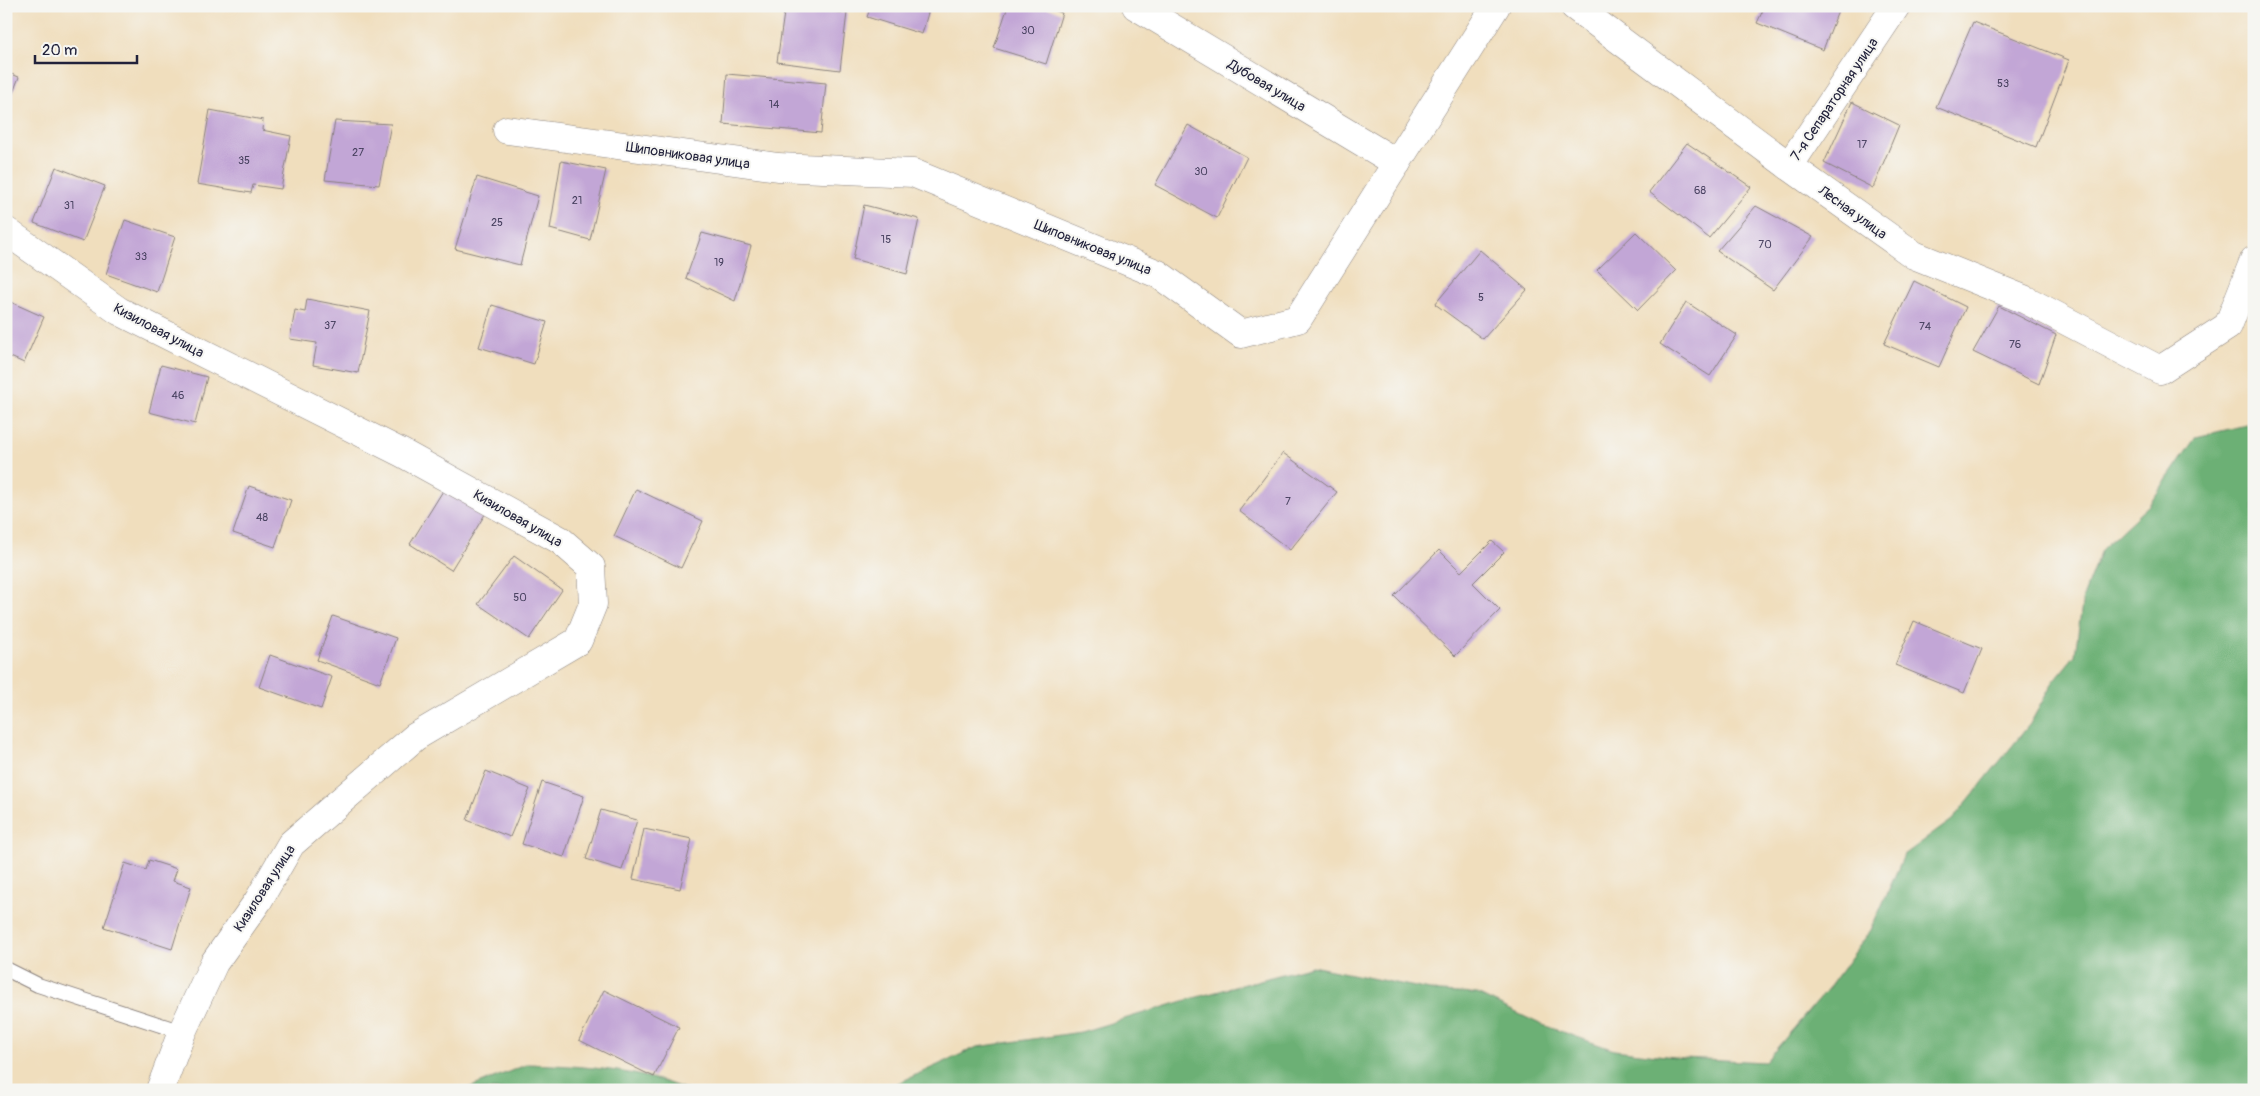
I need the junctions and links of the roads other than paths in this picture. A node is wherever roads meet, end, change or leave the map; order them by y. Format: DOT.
graph roads {
  1 [pos="1136,6"];
  2 [pos="1496,6"];
  3 [pos="1574,6"];
  4 [pos="1896,6"];
  5 [pos="507,130"];
  6 [pos="1397,163"];
  7 [pos="1789,166"];
  8 [pos="6,232"];
  9 [pos="2254,260"];
  10 [pos="6,969"];
  11 [pos="182,1032"];
  12 [pos="160,1090"];
  1 -- 6 [label="street, Дубовая улица"];
  2 -- 6 [label="street, Шиповниковая улица"];
  3 -- 7 [label="street, Лесная улица"];
  4 -- 7 [label="street, 7-я Сепараторная улица"];
  5 -- 6 [label="street, Шиповниковая улица"];
  7 -- 9 [label="street, Лесная улица"];
  8 -- 11 [label="street, Кизиловая улица"];
  10 -- 11 [label="lane"];
  11 -- 12 [label="street, Кизиловая улица"];
}
